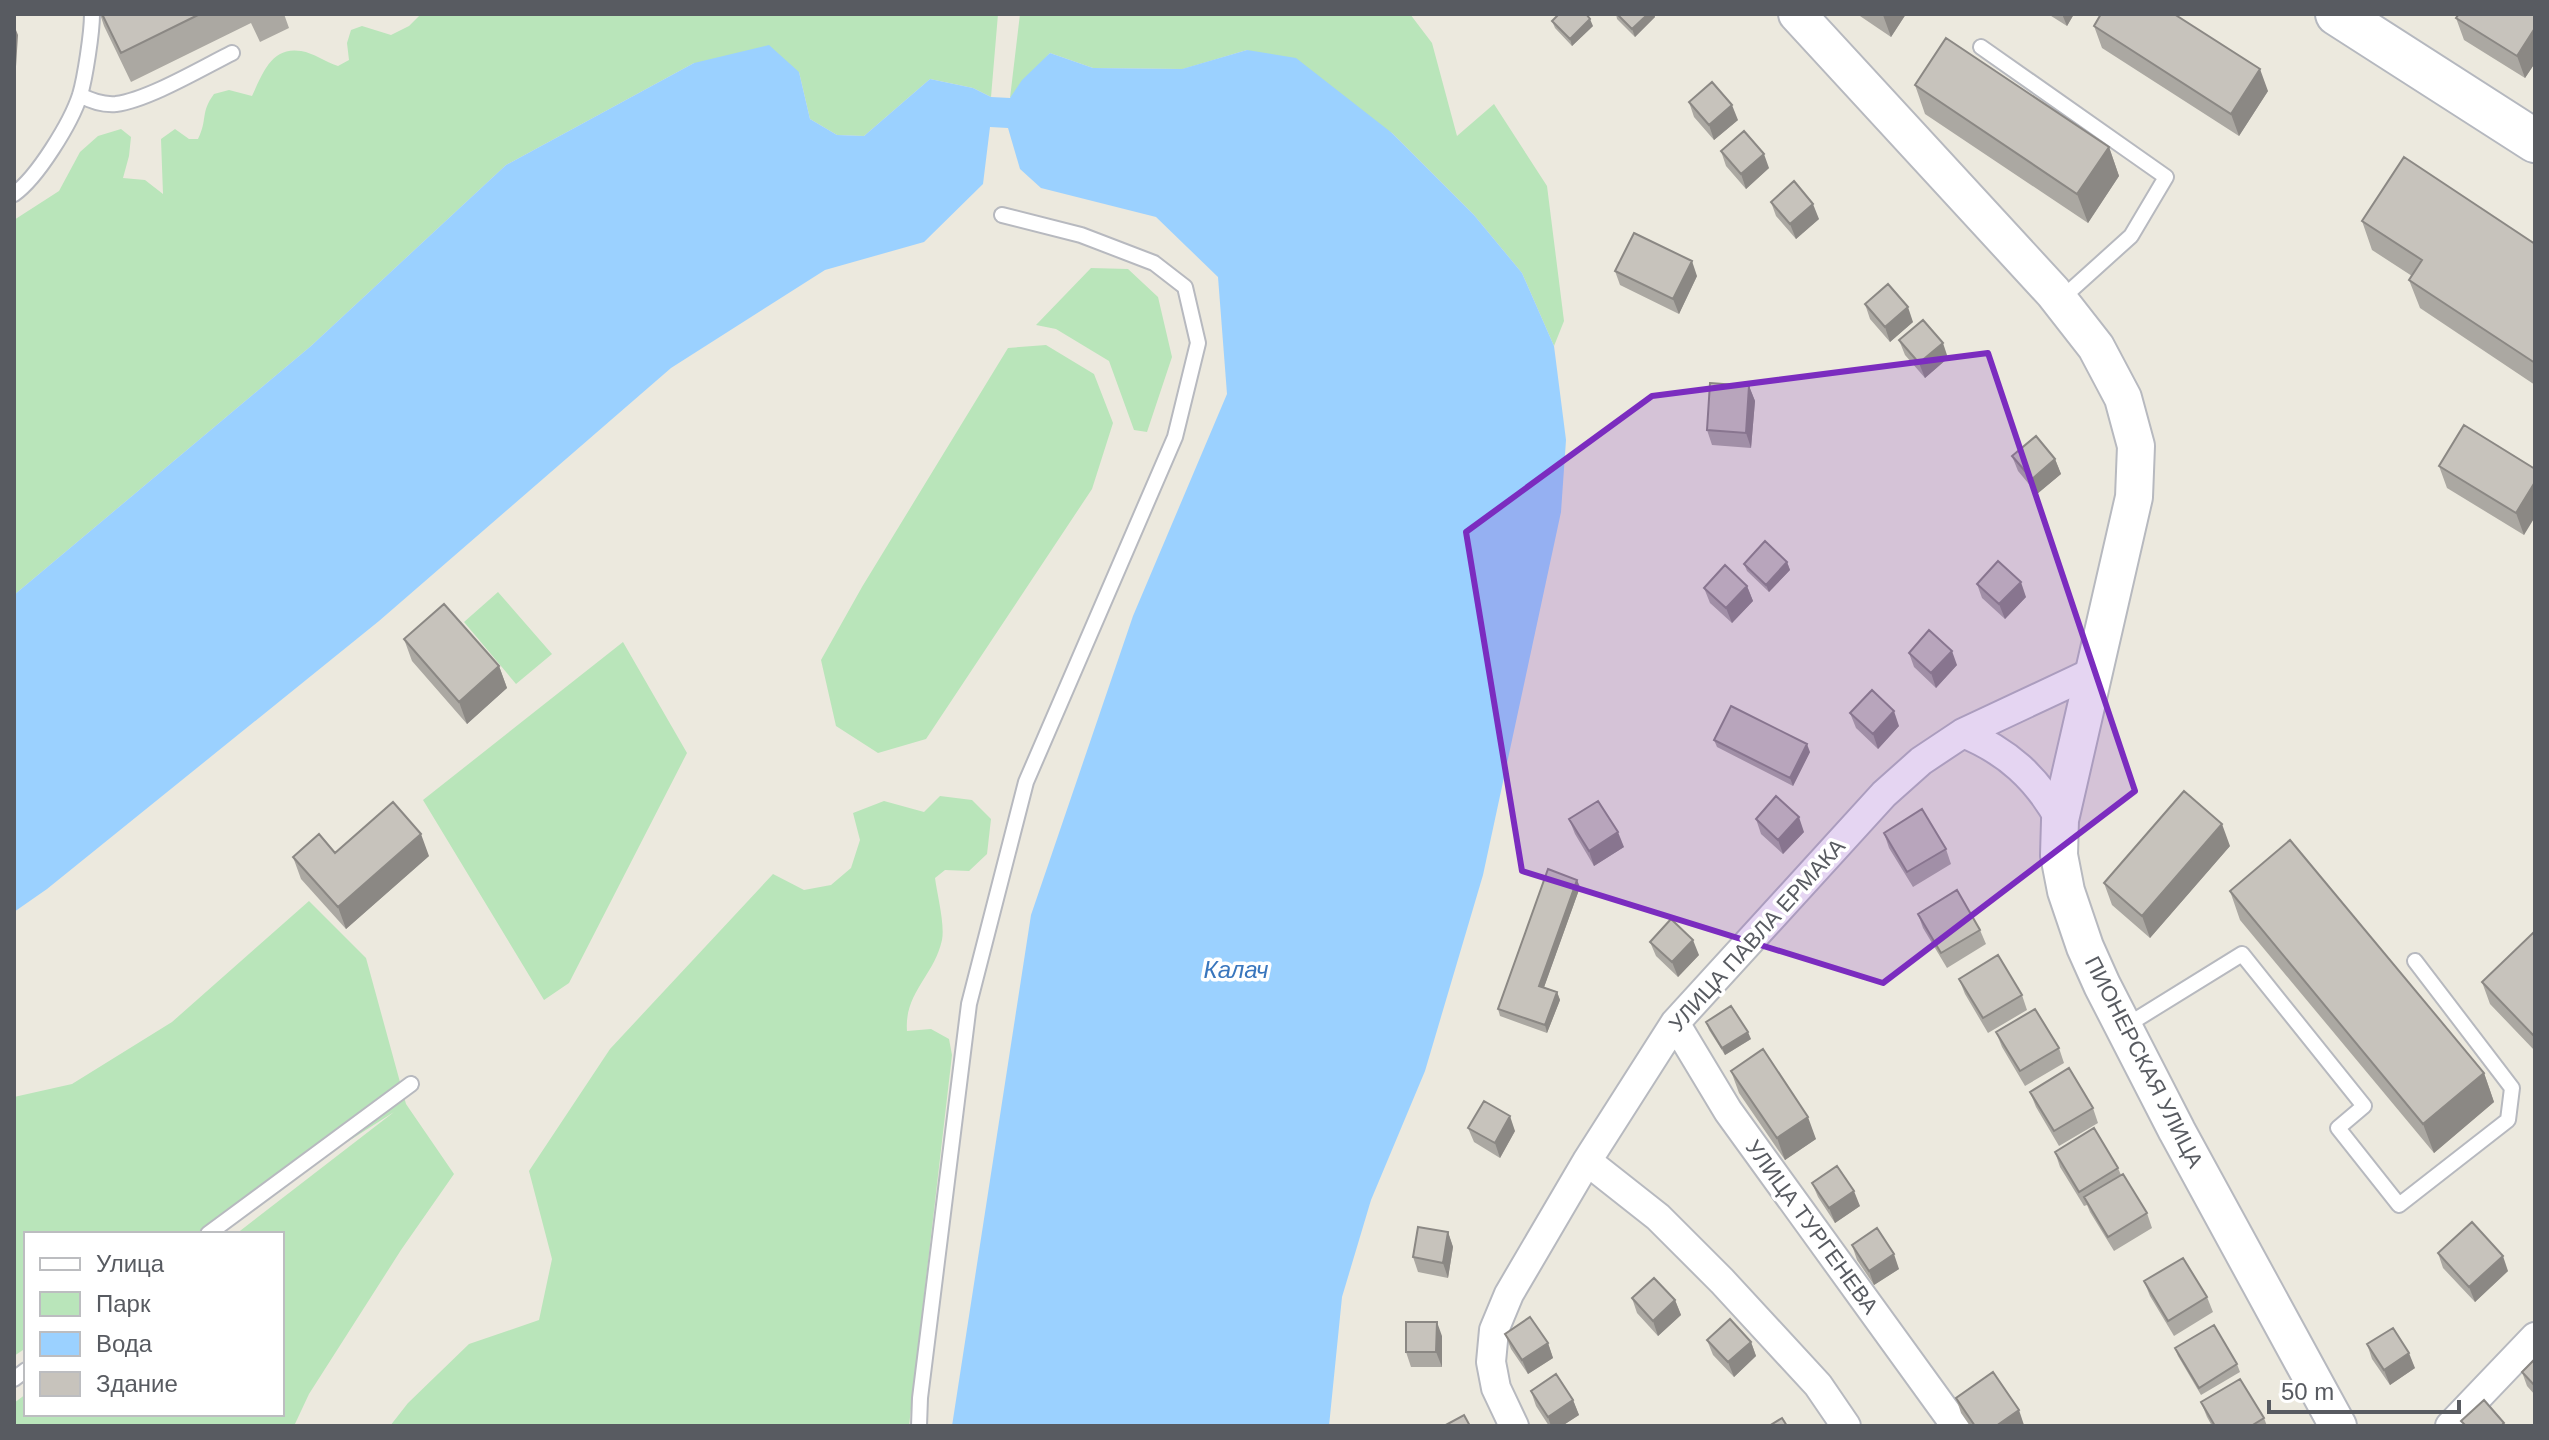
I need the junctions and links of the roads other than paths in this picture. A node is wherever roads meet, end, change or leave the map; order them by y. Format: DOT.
graph roads {
  1 [pos="92,14"];
  2 [pos="1797,14"];
  3 [pos="2337,14"];
  4 [pos="1981,47"];
  5 [pos="232,53"];
  6 [pos="80,95"];
  7 [pos="2535,141"];
  8 [pos="14,194"];
  9 [pos="1002,215"];
  10 [pos="2059,300"];
  11 [pos="2093,672"];
  12 [pos="1963,733"];
  13 [pos="2060,820"];
  14 [pos="2415,961"];
  15 [pos="1675,1023"];
  16 [pos="2124,1028"];
  17 [pos="411,1084"];
  18 [pos="1587,1161"];
  19 [pos="211,1232"];
  20 [pos="2535,1337"];
  21 [pos="919,1426"];
  22 [pos="1514,1426"];
  23 [pos="1846,1426"];
  24 [pos="1956,1426"];
  25 [pos="2338,1426"];
  26 [pos="2450,1426"];
  1 -- 6 [label="lane"];
  2 -- 10 [label="street, ПИОНЕРСКАЯ УЛИЦА"];
  3 -- 7 [label="main road"];
  4 -- 10 [label="lane"];
  5 -- 6 [label="lane"];
  6 -- 8 [label="lane"];
  9 -- 21 [label="lane"];
  10 -- 11 [label="street, ПИОНЕРСКАЯ УЛИЦА"];
  11 -- 12 [label="street, УЛИЦА ПАВЛА ЕРМАКА"];
  11 -- 13 [label="street, ПИОНЕРСКАЯ УЛИЦА"];
  12 -- 13 [label="street"];
  12 -- 15 [label="street, УЛИЦА ПАВЛА ЕРМАКА"];
  13 -- 16 [label="street, ПИОНЕРСКАЯ УЛИЦА"];
  14 -- 16 [label="lane"];
  15 -- 18 [label="street, УЛИЦА ПАВЛА ЕРМАКА"];
  15 -- 24 [label="street, УЛИЦА ТУРГЕНЕВА"];
  16 -- 25 [label="street, ПИОНЕРСКАЯ УЛИЦА"];
  17 -- 19 [label="lane"];
  18 -- 22 [label="street, УЛИЦА ПАВЛА ЕРМАКА"];
  18 -- 23 [label="street"];
  20 -- 26 [label="street"];
}
